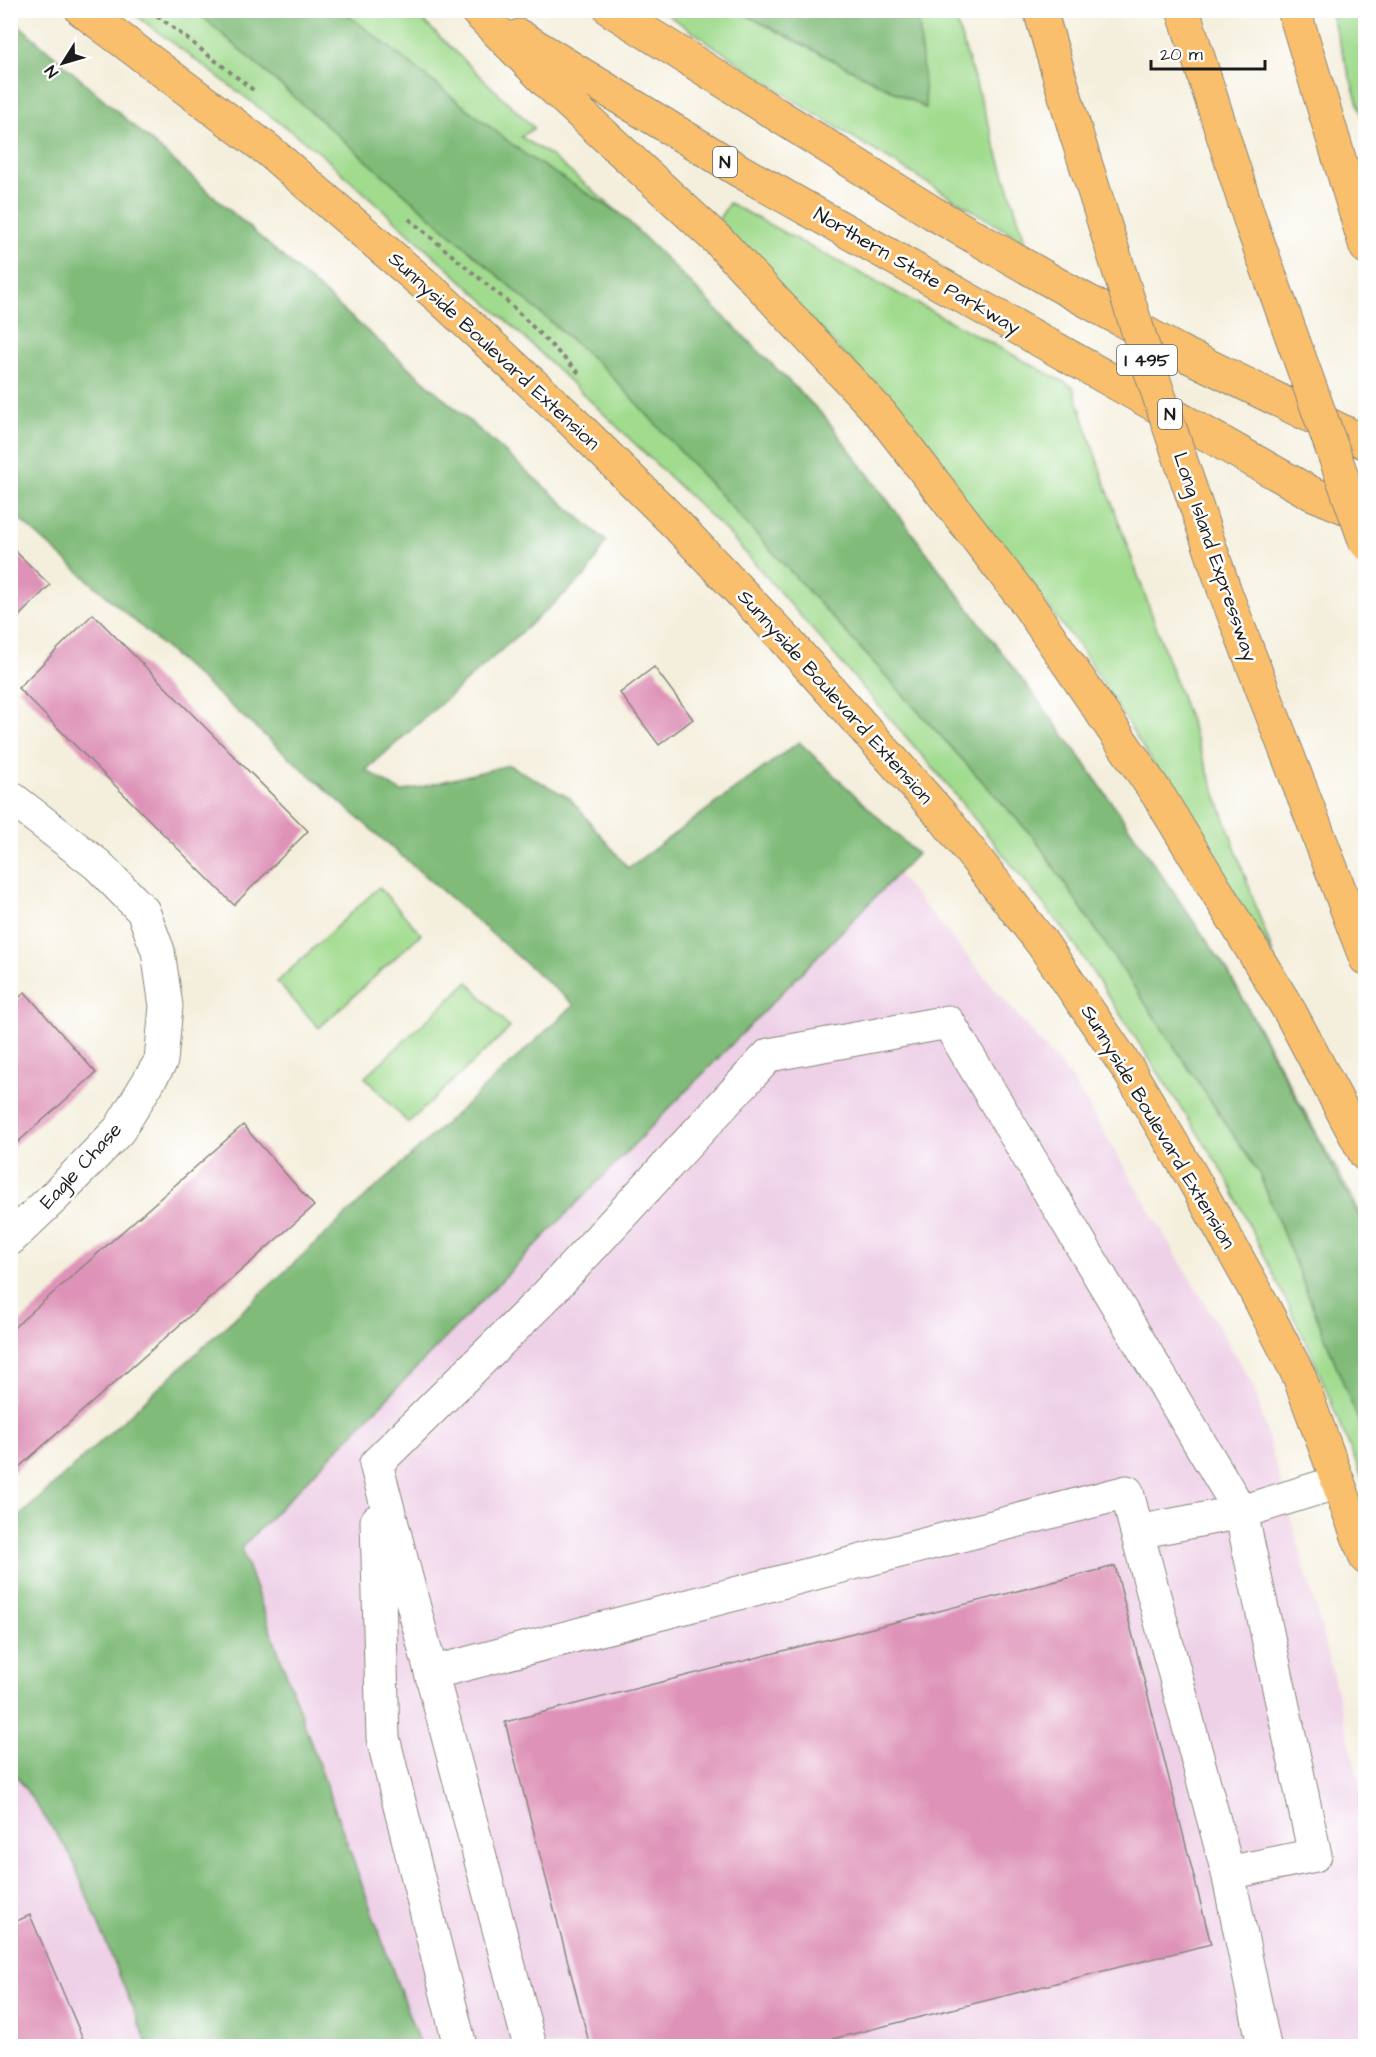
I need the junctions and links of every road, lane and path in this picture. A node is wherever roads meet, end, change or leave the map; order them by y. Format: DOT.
graph roads {
  1 [pos="82,10"];
  2 [pos="477,10"];
  3 [pos="611,10"];
  4 [pos="1040,10"];
  5 [pos="1184,10"];
  6 [pos="1294,10"];
  7 [pos="1365,247"];
  8 [pos="1365,443"];
  9 [pos="1365,516"];
  10 [pos="1365,543"];
  11 [pos="10,797"];
  12 [pos="1365,959"];
  13 [pos="1365,1155"];
  14 [pos="10,1239"];
  15 [pos="376,1464"];
  16 [pos="1338,1482"];
  17 [pos="1241,1512"];
  18 [pos="1137,1532"];
  19 [pos="1365,1558"];
  20 [pos="431,1673"];
  21 [pos="1227,1873"];
  22 [pos="460,2046"];
  23 [pos="530,2046"];
  24 [pos="1264,2046"];
  1 -- 16 [label="main road, Sunnyside Boulevard Extension"];
  2 -- 9 [label="main road, Northern State Parkway / N"];
  2 -- 13 [label="main road"];
  3 -- 8 [label="main road"];
  4 -- 12 [label="main road, Long Island Expressway / I 495, bridge"];
  5 -- 10 [label="main road, bridge"];
  6 -- 7 [label="main road"];
  11 -- 14 [label="street, Eagle Chase"];
  15 -- 17 [label="street"];
  15 -- 20 [label="street"];
  15 -- 22 [label="street"];
  16 -- 17 [label="street"];
  16 -- 19 [label="main road, Sunnyside Boulevard Extension"];
  17 -- 18 [label="street"];
  17 -- 21 [label="street"];
  18 -- 20 [label="street"];
  18 -- 21 [label="street"];
  20 -- 23 [label="street"];
  21 -- 24 [label="street"];
}
